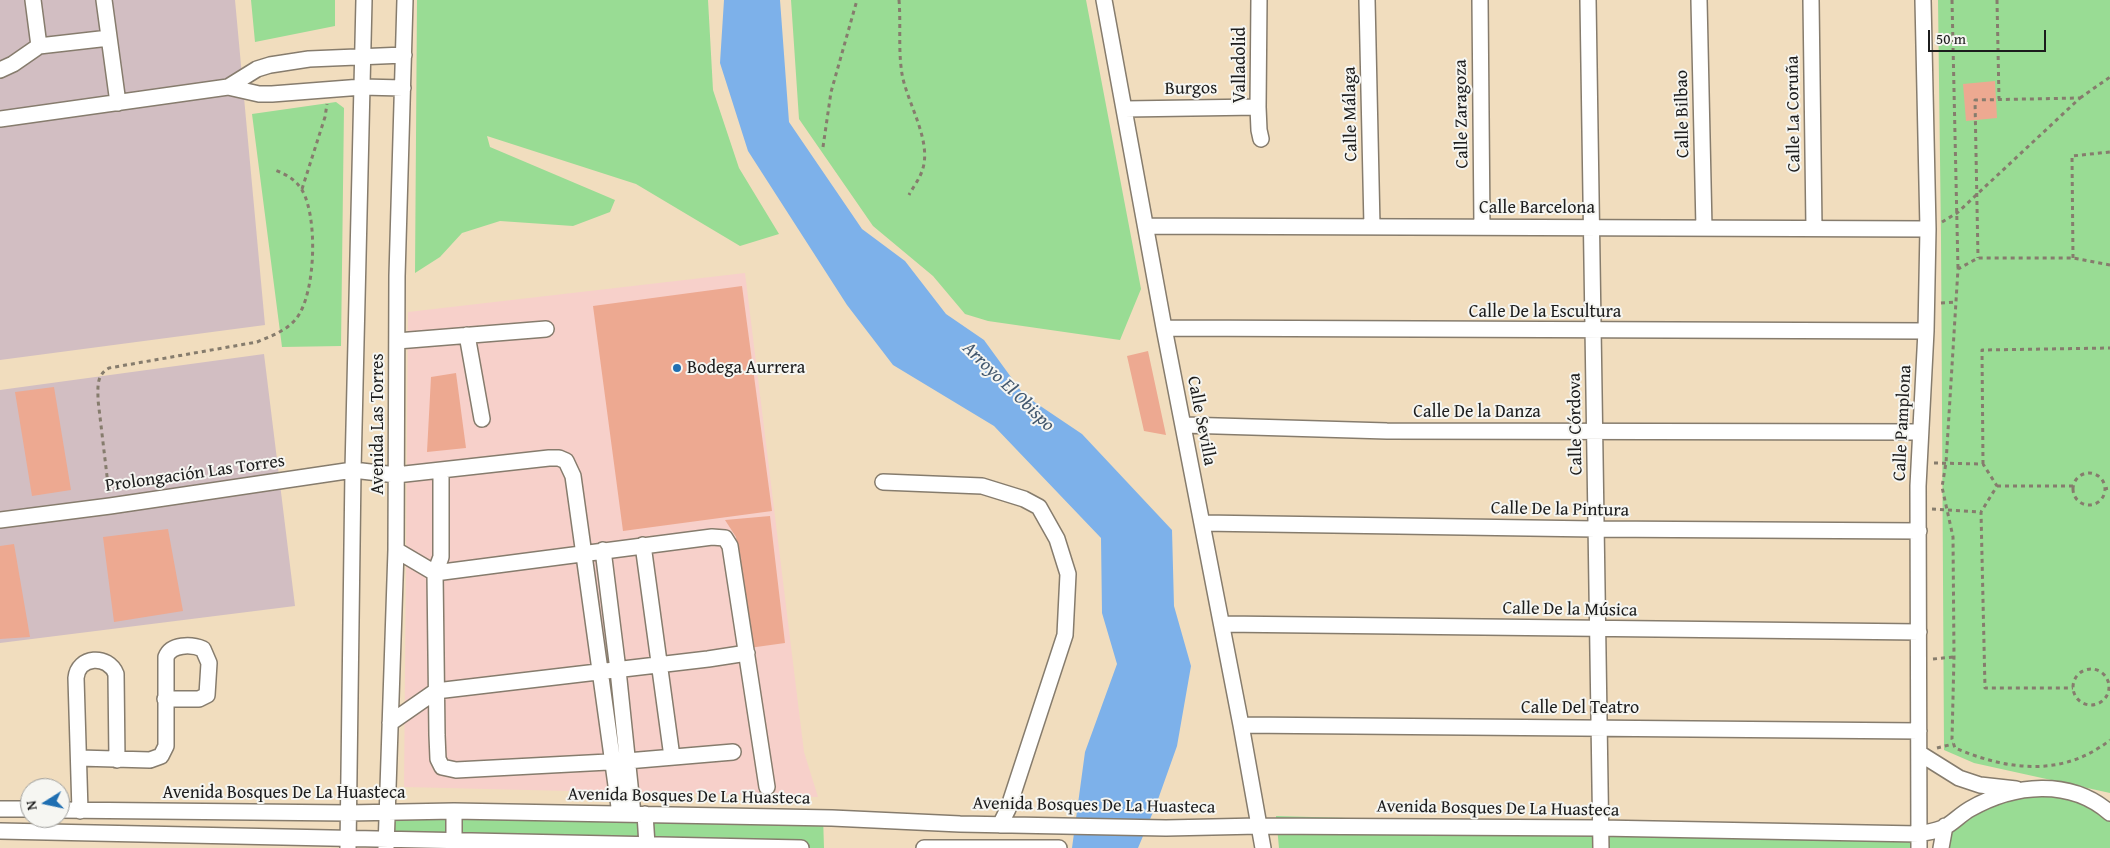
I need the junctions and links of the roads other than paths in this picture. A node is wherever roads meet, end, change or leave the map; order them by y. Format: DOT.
graph roads {
  1 [pos="33,0"];
  2 [pos="104,0"];
  3 [pos="364,0"];
  4 [pos="405,0"];
  5 [pos="1104,0"];
  6 [pos="1259,0"];
  7 [pos="1367,0"];
  8 [pos="1480,0"];
  9 [pos="1588,0"];
  10 [pos="1699,0"];
  11 [pos="1811,0"];
  12 [pos="1924,0"];
  13 [pos="110,38"];
  14 [pos="39,46"];
  15 [pos="363,55"];
  16 [pos="404,55"];
  17 [pos="0,70"];
  18 [pos="228,87"];
  19 [pos="362,87"];
  20 [pos="404,88"];
  21 [pos="118,102"];
  22 [pos="1258,107"];
  23 [pos="1125,109"];
  24 [pos="0,119"];
  25 [pos="1260,134"];
  26 [pos="1147,226"];
  27 [pos="1372,226"];
  28 [pos="1482,227"];
  29 [pos="1591,227"];
  30 [pos="1704,228"];
  31 [pos="1814,228"];
  32 [pos="1928,229"];
  33 [pos="1164,328"];
  34 [pos="546,329"];
  35 [pos="1593,331"];
  36 [pos="1926,332"];
  37 [pos="467,335"];
  38 [pos="397,341"];
  39 [pos="482,419"];
  40 [pos="1184,425"];
  41 [pos="1595,430"];
  42 [pos="1920,432"];
  43 [pos="352,470"];
  44 [pos="441,471"];
  45 [pos="396,475"];
  46 [pos="883,482"];
  47 [pos="0,520"];
  48 [pos="1202,523"];
  49 [pos="1595,529"];
  50 [pos="1918,531"];
  51 [pos="643,545"];
  52 [pos="396,550"];
  53 [pos="603,550"];
  54 [pos="584,552"];
  55 [pos="435,573"];
  56 [pos="1222,624"];
  57 [pos="1596,629"];
  58 [pos="1919,632"];
  59 [pos="748,652"];
  60 [pos="659,665"];
  61 [pos="618,670"];
  62 [pos="600,671"];
  63 [pos="436,692"];
  64 [pos="165,699"];
  65 [pos="390,723"];
  66 [pos="1241,725"];
  67 [pos="1598,727"];
  68 [pos="1918,731"];
  69 [pos="734,752"];
  70 [pos="1919,752"];
  71 [pos="672,757"];
  72 [pos="79,758"];
  73 [pos="117,760"];
  74 [pos="612,761"];
  75 [pos="627,761"];
  76 [pos="768,787"];
  77 [pos="2020,789"];
  78 [pos="0,808"];
  79 [pos="20,809"];
  80 [pos="70,810"];
  81 [pos="80,811"];
  82 [pos="387,811"];
  83 [pos="454,812"];
  84 [pos="348,813"];
  85 [pos="2110,813"];
  86 [pos="633,814"];
  87 [pos="994,824"];
  88 [pos="1259,826"];
  89 [pos="1945,826"];
  90 [pos="1600,828"];
  91 [pos="0,830"];
  92 [pos="1919,841"];
  93 [pos="454,842"];
  94 [pos="348,843"];
  95 [pos="386,844"];
  96 [pos="647,845"];
  97 [pos="985,847"];
  98 [pos="1010,847"];
  99 [pos="801,848"];
  100 [pos="924,848"];
  101 [pos="1060,848"];
  102 [pos="1263,848"];
  103 [pos="1601,848"];
  104 [pos="1941,848"];
  1 -- 14 [label="street"];
  2 -- 13 [label="street"];
  3 -- 15 [label="street, Avenida Las Torres"];
  4 -- 16 [label="street, Avenida Las Torres"];
  5 -- 23 [label="street, Calle Sevilla"];
  6 -- 22 [label="street, Valladolid"];
  7 -- 27 [label="street, Calle Málaga"];
  8 -- 28 [label="street, Calle Zaragoza"];
  9 -- 29 [label="street, Calle Córdova"];
  10 -- 30 [label="street, Calle Bilbao"];
  11 -- 31 [label="street, Calle La Coruña"];
  12 -- 32 [label="street, Calle Pamplona"];
  13 -- 14 [label="street"];
  13 -- 21 [label="street"];
  14 -- 17 [label="street"];
  15 -- 16 [label="street"];
  15 -- 18 [label="street"];
  15 -- 19 [label="street, Avenida Las Torres"];
  16 -- 20 [label="street, Avenida Las Torres"];
  18 -- 19 [label="street"];
  18 -- 21 [label="street"];
  19 -- 20 [label="street"];
  19 -- 43 [label="street, Avenida Las Torres"];
  20 -- 38 [label="street, Avenida Las Torres"];
  21 -- 24 [label="street"];
  22 -- 23 [label="street, Burgos"];
  22 -- 25 [label="street, Valladolid"];
  23 -- 26 [label="street, Calle Sevilla"];
  26 -- 27 [label="street, Calle Barcelona"];
  26 -- 33 [label="street, Calle Sevilla"];
  27 -- 28 [label="street, Calle Barcelona"];
  28 -- 29 [label="street, Calle Barcelona"];
  29 -- 30 [label="street, Calle Barcelona"];
  29 -- 35 [label="street, Calle Córdova"];
  30 -- 31 [label="street, Calle Barcelona"];
  31 -- 32 [label="street, Calle Barcelona"];
  32 -- 36 [label="street, Calle Pamplona"];
  33 -- 35 [label="street, Calle De la Escultura"];
  33 -- 40 [label="street, Calle Sevilla"];
  34 -- 37 [label="street"];
  35 -- 36 [label="street, Calle De la Escultura"];
  35 -- 41 [label="street, Calle Córdova"];
  36 -- 42 [label="street, Calle Pamplona"];
  37 -- 38 [label="street"];
  37 -- 39 [label="street"];
  38 -- 45 [label="street, Avenida Las Torres"];
  40 -- 41 [label="street, Calle De la Danza"];
  40 -- 48 [label="street, Calle Sevilla"];
  41 -- 42 [label="street, Calle De la Danza"];
  41 -- 49 [label="street, Calle Córdova"];
  42 -- 50 [label="street, Calle Pamplona"];
  43 -- 45 [label="street, Prolongación Las Torres"];
  43 -- 47 [label="street, Prolongación Las Torres"];
  43 -- 84 [label="street, Avenida Las Torres"];
  44 -- 45 [label="street, Prolongación Las Torres"];
  44 -- 54 [label="street, Prolongación Las Torres"];
  44 -- 55 [label="street"];
  45 -- 52 [label="street, Avenida Las Torres"];
  46 -- 87 [label="street"];
  48 -- 49 [label="street, Calle De la Pintura"];
  48 -- 56 [label="street, Calle Sevilla"];
  49 -- 50 [label="street, Calle De la Pintura"];
  49 -- 57 [label="street, Calle Córdova"];
  50 -- 58 [label="street, Calle Pamplona"];
  51 -- 53 [label="street"];
  51 -- 59 [label="street"];
  51 -- 60 [label="street"];
  52 -- 55 [label="street"];
  52 -- 65 [label="street, Avenida Las Torres"];
  53 -- 54 [label="street"];
  53 -- 61 [label="street"];
  54 -- 55 [label="street"];
  54 -- 62 [label="street"];
  55 -- 63 [label="street"];
  56 -- 57 [label="street, Calle De la Música"];
  56 -- 66 [label="street, Calle Sevilla"];
  57 -- 58 [label="street, Calle De la Música"];
  57 -- 67 [label="street, Calle Córdova"];
  58 -- 68 [label="street, Calle Pamplona"];
  59 -- 60 [label="street"];
  59 -- 76 [label="street"];
  60 -- 61 [label="street"];
  60 -- 71 [label="street"];
  61 -- 62 [label="street"];
  61 -- 75 [label="street"];
  62 -- 63 [label="street"];
  62 -- 74 [label="street"];
  63 -- 65 [label="street"];
  63 -- 74 [label="street"];
  64 -- 73 [label="street"];
  65 -- 82 [label="street, Avenida Las Torres"];
  66 -- 67 [label="street, Calle Del Teatro"];
  66 -- 88 [label="street, Calle Sevilla"];
  67 -- 68 [label="street, Calle Del Teatro"];
  67 -- 90 [label="street, Calle Córdova"];
  68 -- 70 [label="street, Calle Pamplona"];
  69 -- 71 [label="street"];
  70 -- 77 [label="street"];
  70 -- 92 [label="street, Calle Pamplona"];
  71 -- 75 [label="street"];
  72 -- 73 [label="street"];
  72 -- 73 [label="street"];
  72 -- 81 [label="street"];
  74 -- 75 [label="street"];
  74 -- 86 [label="street"];
  75 -- 86 [label="street"];
  77 -- 85 [label="street, Avenida Bosques De La Huasteca"];
  77 -- 89 [label="street, Avenida Bosques De La Huasteca"];
  78 -- 79 [label="street"];
  80 -- 81 [label="street, Avenida Bosques De La Huasteca"];
  81 -- 84 [label="street, Avenida Bosques De La Huasteca"];
  82 -- 83 [label="street, Avenida Bosques De La Huasteca"];
  82 -- 84 [label="street, Avenida Bosques De La Huasteca"];
  82 -- 95 [label="street, Avenida Las Torres"];
  83 -- 86 [label="street, Avenida Bosques De La Huasteca"];
  83 -- 93 [label="street"];
  84 -- 94 [label="street, Avenida Las Torres"];
  86 -- 87 [label="street, Avenida Bosques De La Huasteca"];
  86 -- 96 [label="street"];
  87 -- 88 [label="street, Avenida Bosques De La Huasteca"];
  87 -- 97 [label="street"];
  88 -- 90 [label="street, Avenida Bosques De La Huasteca"];
  88 -- 102 [label="street, Calle Sevilla"];
  89 -- 92 [label="street, Avenida Bosques De La Huasteca"];
  89 -- 104 [label="street"];
  90 -- 92 [label="street, Avenida Bosques De La Huasteca"];
  90 -- 103 [label="street, Calle Córdova"];
  91 -- 94 [label="street"];
  93 -- 95 [label="street"];
  93 -- 96 [label="street"];
  94 -- 95 [label="street"];
  96 -- 99 [label="street"];
  97 -- 98 [label="street"];
  97 -- 100 [label="street"];
  98 -- 101 [label="street"];
}
